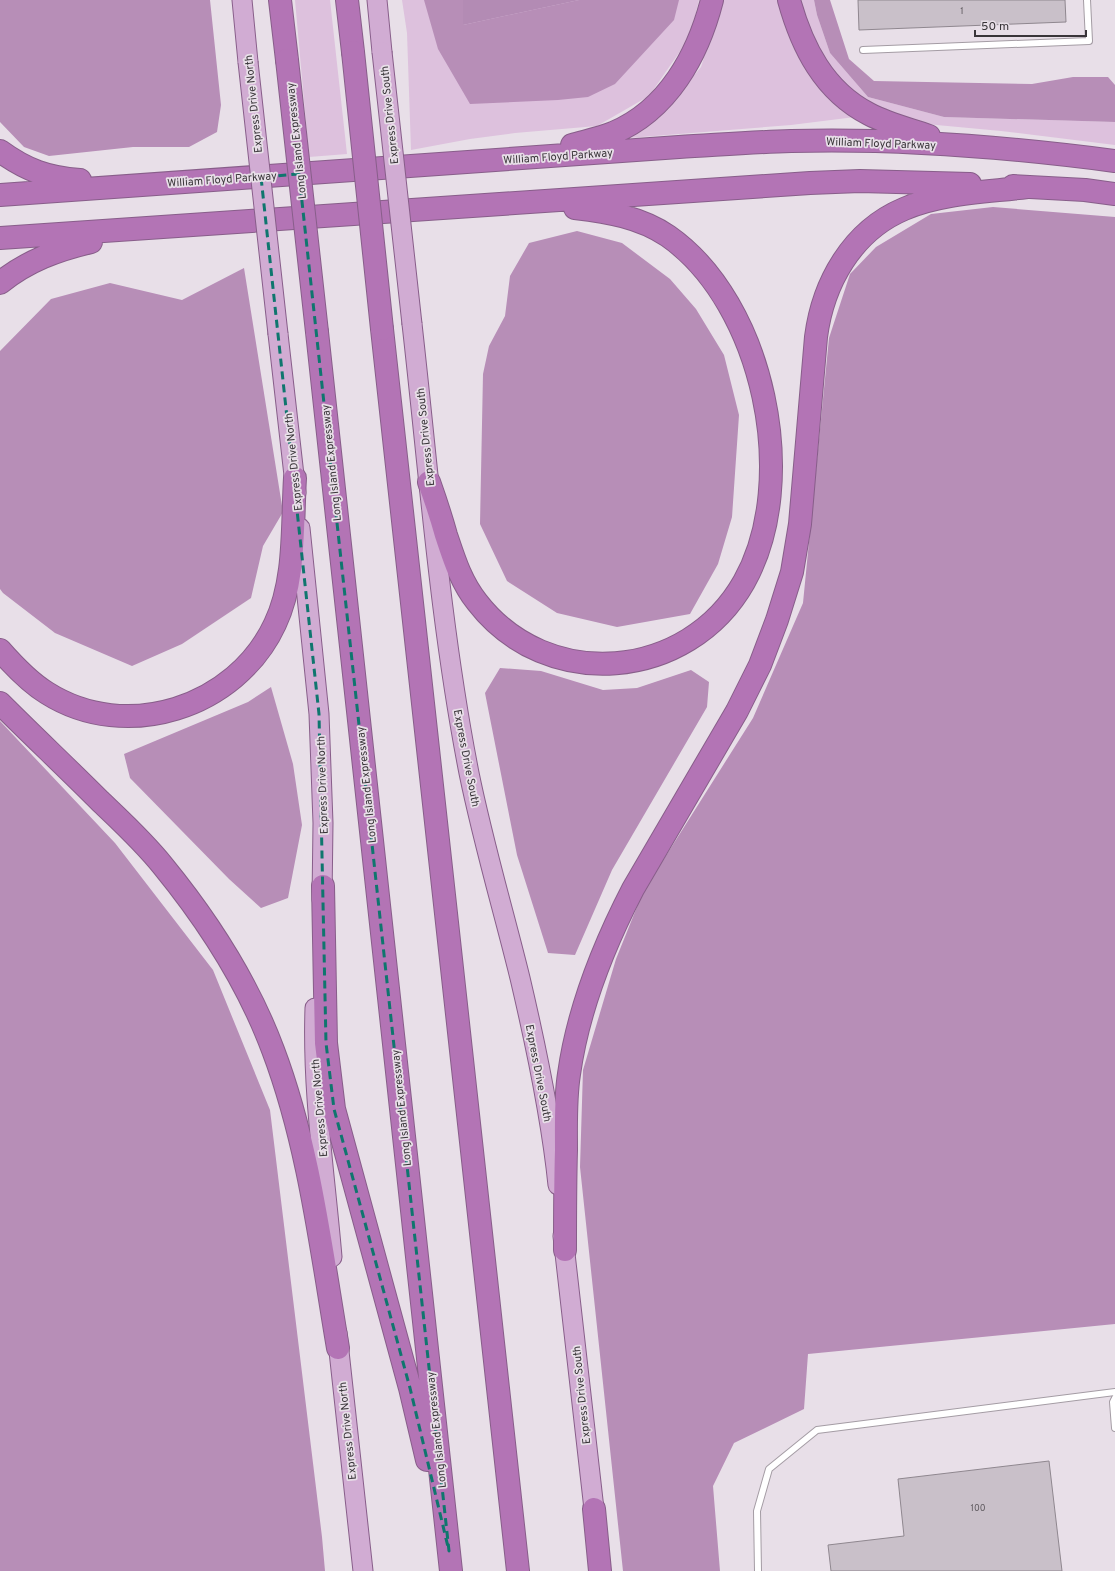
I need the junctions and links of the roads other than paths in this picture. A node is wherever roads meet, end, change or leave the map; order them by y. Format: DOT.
graph roads {
  1 [pos="242,0"];
  2 [pos="280,0"];
  3 [pos="347,0"];
  4 [pos="377,0"];
  5 [pos="712,0"];
  6 [pos="789,0"];
  7 [pos="1087,0"];
  8 [pos="863,50"];
  9 [pos="961,146"];
  10 [pos="0,151"];
  11 [pos="522,159"];
  12 [pos="1115,161"];
  13 [pos="153,184"];
  14 [pos="1027,187"];
  15 [pos="1115,194"];
  16 [pos="0,195"];
  17 [pos="530,202"];
  18 [pos="151,228"];
  19 [pos="0,238"];
  20 [pos="0,283"];
  21 [pos="295,478"];
  22 [pos="429,482"];
  23 [pos="0,650"];
  24 [pos="0,703"];
  25 [pos="323,886"];
  26 [pos="565,1250"];
  27 [pos="338,1348"];
  28 [pos="1115,1392"];
  29 [pos="1115,1398"];
  30 [pos="1115,1428"];
  31 [pos="594,1509"];
  32 [pos="450,1561"];
  33 [pos="363,1571"];
  34 [pos="518,1571"];
  35 [pos="600,1571"];
  36 [pos="758,1571"];
  1 -- 21 [label="main road, Express Drive North, bridge"];
  2 -- 32 [label="highway, Long Island Expressway, bridge"];
  3 -- 34 [label="highway, bridge"];
  4 -- 22 [label="main road, Express Drive South, bridge"];
  5 -- 11 [label="highway"];
  6 -- 9 [label="highway"];
  7 -- 8 [label="lane"];
  9 -- 11 [label="highway, William Floyd Parkway"];
  9 -- 12 [label="highway, William Floyd Parkway"];
  10 -- 13 [label="highway"];
  11 -- 13 [label="highway, William Floyd Parkway"];
  13 -- 16 [label="highway, William Floyd Parkway"];
  14 -- 15 [label="highway"];
  14 -- 17 [label="highway"];
  14 -- 26 [label="highway"];
  17 -- 18 [label="highway"];
  17 -- 22 [label="highway"];
  18 -- 19 [label="highway"];
  18 -- 20 [label="highway"];
  21 -- 23 [label="highway"];
  21 -- 25 [label="main road, Express Drive North"];
  22 -- 26 [label="main road, Express Drive South"];
  24 -- 27 [label="highway"];
  25 -- 27 [label="main road, Express Drive North"];
  25 -- 32 [label="highway"];
  26 -- 31 [label="main road, Express Drive South"];
  27 -- 33 [label="main road, Express Drive North"];
  28 -- 36 [label="lane"];
  29 -- 30 [label="lane"];
  31 -- 35 [label="highway"];
}
